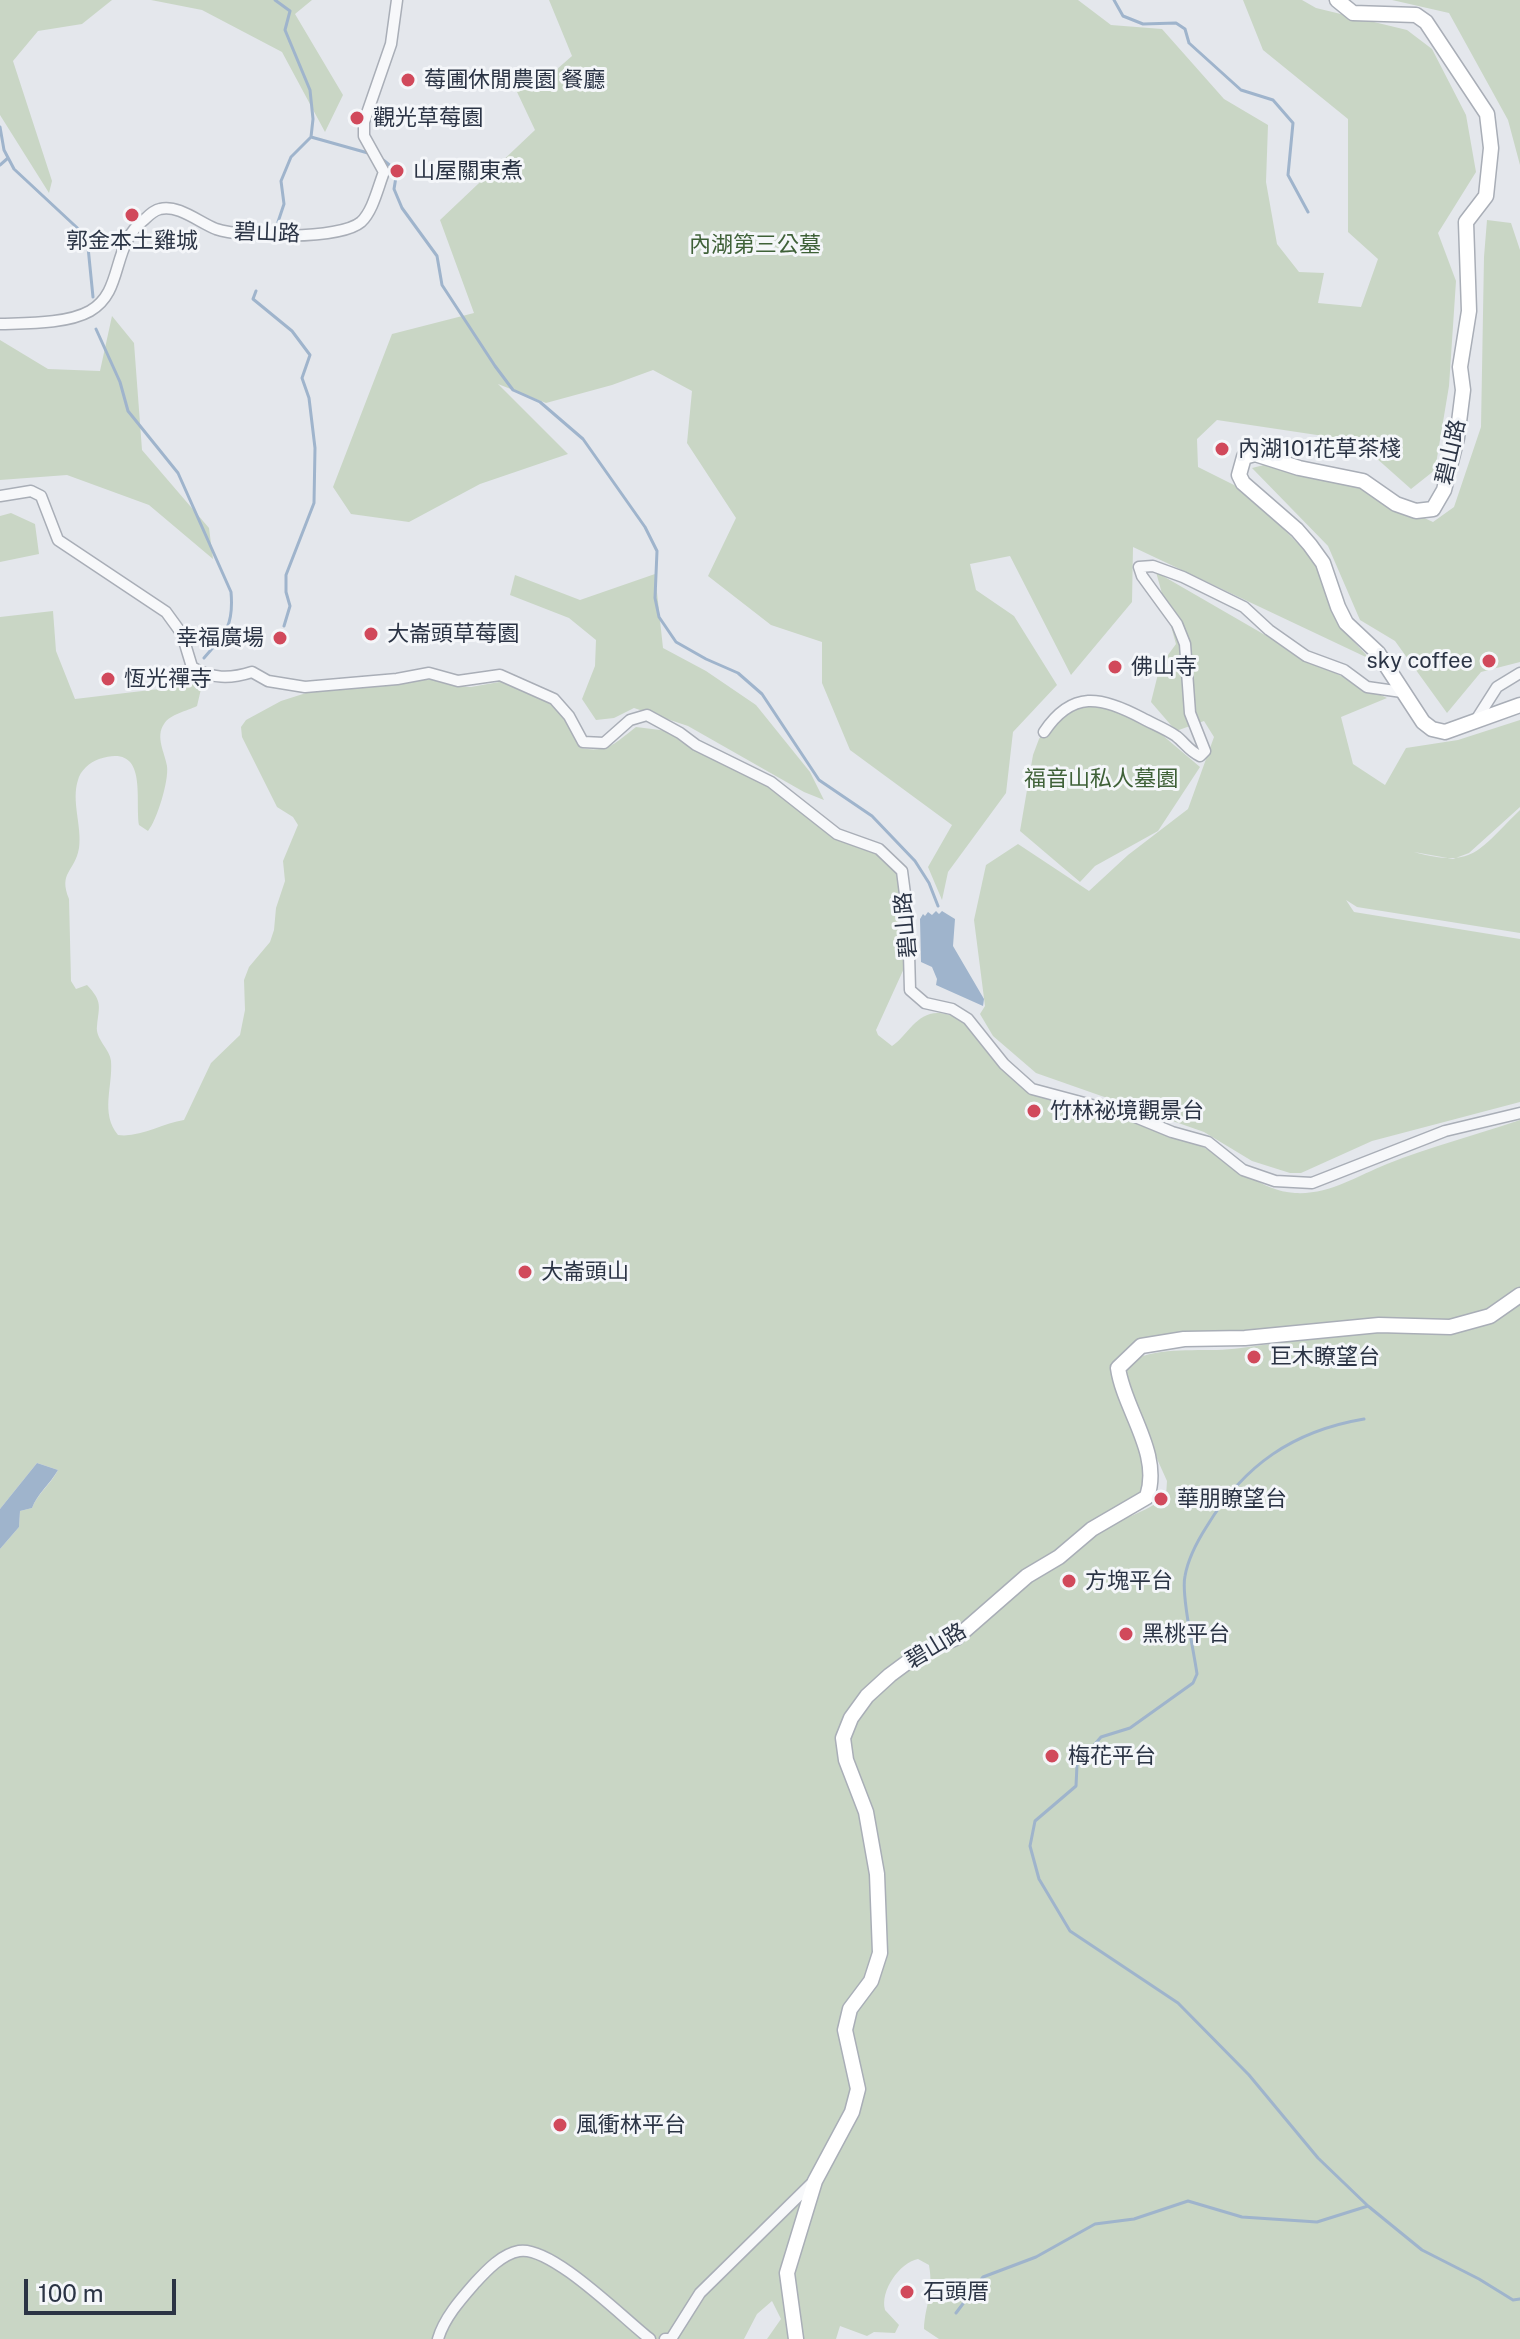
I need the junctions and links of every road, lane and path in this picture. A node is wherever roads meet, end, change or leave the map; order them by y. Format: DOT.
graph roads {
  1 [pos="397,0"];
  2 [pos="1337,0"];
  3 [pos="0,324"];
  4 [pos="0,496"];
  5 [pos="1520,673"];
  6 [pos="1402,692"];
  7 [pos="1520,705"];
  8 [pos="1475,721"];
  9 [pos="1044,732"];
  10 [pos="1520,1113"];
  11 [pos="1520,1295"];
  12 [pos="815,2181"];
  13 [pos="438,2339"];
  14 [pos="650,2339"];
  15 [pos="665,2339"];
  16 [pos="796,2339"];
  1 -- 3 [label="street, 碧山路"];
  2 -- 6 [label="street, 碧山路"];
  4 -- 10 [label="street, 碧山路"];
  5 -- 8 [label="street"];
  6 -- 8 [label="street, 碧山路"];
  6 -- 9 [label="street"];
  7 -- 8 [label="street, 碧山路"];
  11 -- 12 [label="street, 碧山路"];
  12 -- 15 [label="street"];
  12 -- 16 [label="street, 碧山路"];
  13 -- 14 [label="street"];
}
